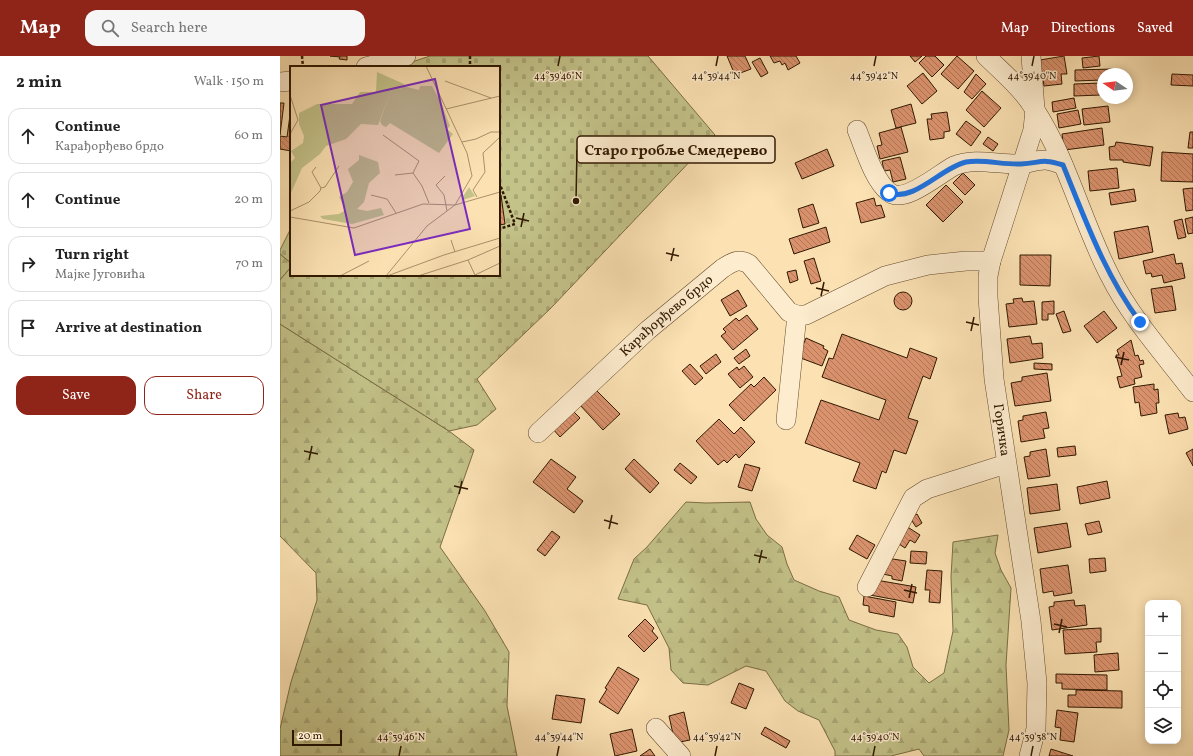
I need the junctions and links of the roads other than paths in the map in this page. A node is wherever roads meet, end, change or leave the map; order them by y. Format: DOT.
graph roads {
  1 [pos="406,56"];
  2 [pos="1031,58"];
  3 [pos="991,61"];
  4 [pos="370,66"];
  5 [pos="290,81"];
  6 [pos="280,82"];
  7 [pos="1035,109"];
  8 [pos="857,130"];
  9 [pos="1022,164"];
  10 [pos="1063,165"];
  11 [pos="991,261"];
  12 [pos="797,315"];
  13 [pos="1193,392"];
  14 [pos="786,420"];
  15 [pos="538,433"];
  16 [pos="1006,464"];
  17 [pos="866,587"];
  18 [pos="656,728"];
  19 [pos="681,756"];
  20 [pos="1029,756"];
  1 -- 4 [label="street"];
  2 -- 3 [label="street"];
  2 -- 7 [label="street"];
  3 -- 7 [label="street"];
  5 -- 6 [label="street"];
  7 -- 9 [label="street, Горичка"];
  7 -- 10 [label="street"];
  8 -- 9 [label="street"];
  9 -- 10 [label="street"];
  9 -- 11 [label="street, Горичка"];
  10 -- 13 [label="street"];
  11 -- 12 [label="street"];
  11 -- 16 [label="street, Горичка"];
  12 -- 14 [label="street"];
  12 -- 15 [label="street, Карађорђево брдо"];
  16 -- 17 [label="street"];
  16 -- 20 [label="street, Горичка"];
  18 -- 19 [label="street"];
}
